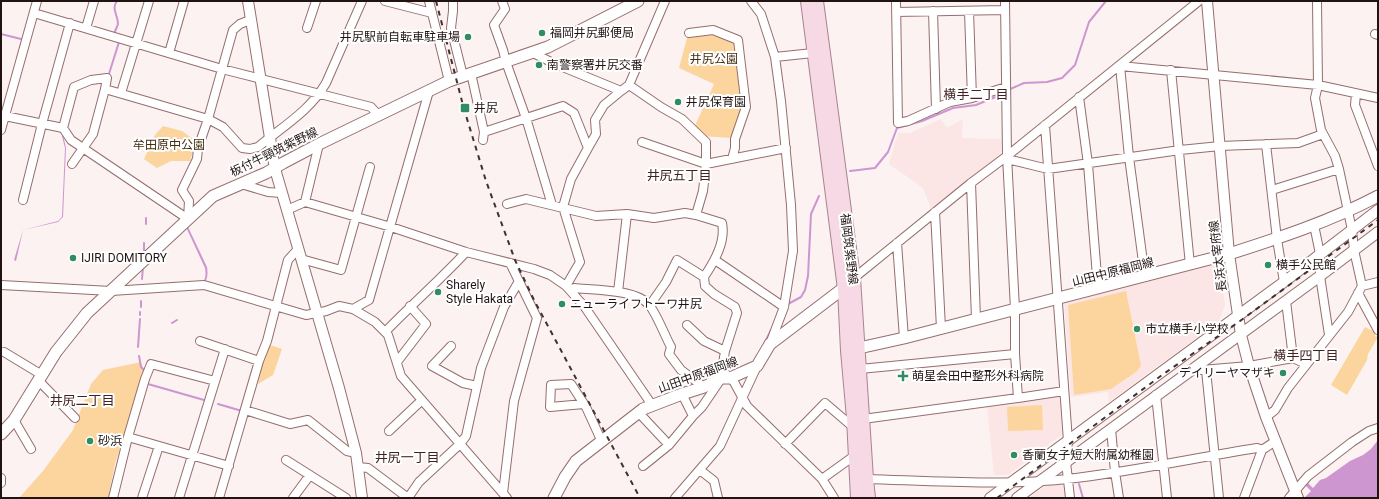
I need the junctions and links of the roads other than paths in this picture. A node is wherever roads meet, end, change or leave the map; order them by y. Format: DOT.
graph roads {
  1 [pos="37,1"];
  2 [pos="94,1"];
  3 [pos="148,1"];
  4 [pos="184,1"];
  5 [pos="248,1"];
  6 [pos="316,1"];
  7 [pos="362,1"];
  8 [pos="385,1"];
  9 [pos="429,1"];
  10 [pos="453,1"];
  11 [pos="502,1"];
  12 [pos="638,1"];
  13 [pos="665,1"];
  14 [pos="751,1"];
  15 [pos="807,1"];
  16 [pos="817,1"];
  17 [pos="896,1"];
  18 [pos="1199,1"];
  19 [pos="1207,1"];
  20 [pos="1317,1"];
  21 [pos="1005,5"];
  22 [pos="969,10"];
  23 [pos="933,11"];
  24 [pos="896,12"];
  25 [pos="34,13"];
  26 [pos="432,13"];
  27 [pos="250,20"];
  28 [pos="70,23"];
  29 [pos="86,28"];
  30 [pos="307,28"];
  31 [pos="689,34"];
  32 [pos="136,43"];
  33 [pos="168,53"];
  34 [pos="533,53"];
  35 [pos="813,53"];
  36 [pos="775,58"];
  37 [pos="506,62"];
  38 [pos="1120,66"];
  39 [pos="222,69"];
  40 [pos="1171,70"];
  41 [pos="467,75"];
  42 [pos="1214,75"];
  43 [pos="260,79"];
  44 [pos="449,81"];
  45 [pos="629,85"];
  46 [pos="1318,85"];
  47 [pos="105,88"];
  48 [pos="429,91"];
  49 [pos="621,91"];
  50 [pos="1006,91"];
  51 [pos="121,93"];
  52 [pos="320,94"];
  53 [pos="1356,94"];
  54 [pos="1080,97"];
  55 [pos="972,98"];
  56 [pos="1378,98"];
  57 [pos="936,109"];
  58 [pos="5,116"];
  59 [pos="379,116"];
  60 [pos="526,118"];
  61 [pos="208,119"];
  62 [pos="42,124"];
  63 [pos="1045,125"];
  64 [pos="63,128"];
  65 [pos="1,130"];
  66 [pos="1323,134"];
  67 [pos="270,138"];
  68 [pos="642,142"];
  69 [pos="319,144"];
  70 [pos="1266,144"];
  71 [pos="1220,146"];
  72 [pos="82,147"];
  73 [pos="588,148"];
  74 [pos="786,148"];
  75 [pos="1180,150"];
  76 [pos="1007,156"];
  77 [pos="1129,157"];
  78 [pos="732,159"];
  79 [pos="72,164"];
  80 [pos="706,164"];
  81 [pos="1088,164"];
  82 [pos="1378,166"];
  83 [pos="370,167"];
  84 [pos="275,169"];
  85 [pos="1339,169"];
  86 [pos="1048,170"];
  87 [pos="241,184"];
  88 [pos="971,184"];
  89 [pos="1272,190"];
  90 [pos="282,193"];
  91 [pos="1378,196"];
  92 [pos="23,200"];
  93 [pos="305,202"];
  94 [pos="507,204"];
  95 [pos="552,205"];
  96 [pos="563,207"];
  97 [pos="287,210"];
  98 [pos="1348,210"];
  99 [pos="1378,210"];
  100 [pos="935,212"];
  101 [pos="627,214"];
  102 [pos="696,215"];
  103 [pos="357,217"];
  104 [pos="188,219"];
  105 [pos="1314,224"];
  106 [pos="391,227"];
  107 [pos="1352,230"];
  108 [pos="1378,232"];
  109 [pos="1277,239"];
  110 [pos="897,243"];
  111 [pos="298,249"];
  112 [pos="1354,250"];
  113 [pos="466,252"];
  114 [pos="1229,254"];
  115 [pos="1320,254"];
  116 [pos="302,259"];
  117 [pos="715,260"];
  118 [pos="510,263"];
  119 [pos="1190,265"];
  120 [pos="1320,276"];
  121 [pos="704,277"];
  122 [pos="1145,277"];
  123 [pos="854,278"];
  124 [pos="519,281"];
  125 [pos="1284,282"];
  126 [pos="1378,282"];
  127 [pos="1,285"];
  128 [pos="568,288"];
  129 [pos="844,289"];
  130 [pos="1098,289"];
  131 [pos="1360,289"];
  132 [pos="111,291"];
  133 [pos="618,292"];
  134 [pos="1057,300"];
  135 [pos="1286,301"];
  136 [pos="650,305"];
  137 [pos="410,306"];
  138 [pos="276,307"];
  139 [pos="353,308"];
  140 [pos="784,308"];
  141 [pos="1015,309"];
  142 [pos="318,313"];
  143 [pos="1238,315"];
  144 [pos="976,320"];
  145 [pos="687,325"];
  146 [pos="941,328"];
  147 [pos="1378,330"];
  148 [pos="385,332"];
  149 [pos="1241,334"];
  150 [pos="1330,335"];
  151 [pos="904,338"];
  152 [pos="200,341"];
  153 [pos="770,344"];
  154 [pos="451,346"];
  155 [pos="225,349"];
  156 [pos="852,350"];
  157 [pos="725,351"];
  158 [pos="4,352"];
  159 [pos="1015,354"];
  160 [pos="1293,358"];
  161 [pos="259,361"];
  162 [pos="397,362"];
  163 [pos="1306,364"];
  164 [pos="1249,366"];
  165 [pos="754,367"];
  166 [pos="860,369"];
  167 [pos="1192,370"];
  168 [pos="1206,370"];
  169 [pos="40,377"];
  170 [pos="728,379"];
  171 [pos="215,381"];
  172 [pos="477,386"];
  173 [pos="704,387"];
  174 [pos="1064,391"];
  175 [pos="682,394"];
  176 [pos="1156,395"];
  177 [pos="742,398"];
  178 [pos="1018,398"];
  179 [pos="422,400"];
  180 [pos="584,404"];
  181 [pos="652,405"];
  182 [pos="245,410"];
  183 [pos="639,413"];
  184 [pos="693,416"];
  185 [pos="75,418"];
  186 [pos="863,418"];
  187 [pos="1266,418"];
  188 [pos="14,420"];
  189 [pos="853,427"];
  190 [pos="1378,428"];
  191 [pos="1111,429"];
  192 [pos="389,431"];
  193 [pos="2,435"];
  194 [pos="128,437"];
  195 [pos="1068,441"];
  196 [pos="602,442"];
  197 [pos="1274,442"];
  198 [pos="460,444"];
  199 [pos="669,444"];
  200 [pos="785,444"];
  201 [pos="159,446"];
  202 [pos="31,449"];
  203 [pos="1262,450"];
  204 [pos="356,453"];
  205 [pos="1215,454"];
  206 [pos="192,455"];
  207 [pos="854,456"];
  208 [pos="286,460"];
  209 [pos="1066,462"];
  210 [pos="1164,465"];
  211 [pos="229,466"];
  212 [pos="643,466"];
  213 [pos="358,468"];
  214 [pos="700,470"];
  215 [pos="1115,472"];
  216 [pos="310,475"];
  217 [pos="1,478"];
  218 [pos="822,479"];
  219 [pos="867,479"];
  220 [pos="1067,479"];
  221 [pos="1041,480"];
  222 [pos="1012,482"];
  223 [pos="1,483"];
  224 [pos="505,495"];
  225 [pos="1294,495"];
  226 [pos="112,498"];
  227 [pos="142,498"];
  228 [pos="179,498"];
  229 [pos="219,498"];
  230 [pos="293,498"];
  231 [pos="346,498"];
  232 [pos="362,498"];
  233 [pos="408,498"];
  234 [pos="554,498"];
  235 [pos="675,498"];
  236 [pos="718,498"];
  237 [pos="834,498"];
  238 [pos="857,498"];
  239 [pos="869,498"];
  240 [pos="990,498"];
  241 [pos="1017,498"];
  242 [pos="1070,498"];
  243 [pos="1119,498"];
  244 [pos="1167,498"];
  245 [pos="1219,498"];
  246 [pos="1244,498"];
  1 -- 25 [label="street"];
  2 -- 29 [label="street"];
  3 -- 32 [label="street"];
  4 -- 33 [label="street"];
  5 -- 27 [label="street"];
  6 -- 30 [label="street"];
  7 -- 52 [label="street"];
  8 -- 26 [label="street"];
  9 -- 26 [label="street"];
  10 -- 41 [label="street"];
  11 -- 37 [label="street"];
  12 -- 34 [label="main road, 板付牛頸筑紫野線"];
  13 -- 45 [label="street"];
  14 -- 36 [label="street"];
  15 -- 35 [label="main road, 福岡筑紫野線"];
  16 -- 123 [label="main road, 福岡筑紫野線"];
  17 -- 24 [label="street"];
  18 -- 38 [label="street"];
  19 -- 42 [label="street, 長浜太宰府線"];
  20 -- 46 [label="street"];
  21 -- 22 [label="street"];
  21 -- 50 [label="street"];
  22 -- 23 [label="street"];
  22 -- 55 [label="street"];
  23 -- 24 [label="street"];
  23 -- 57 [label="street"];
  24 -- 57 [label="street"];
  25 -- 28 [label="street"];
  25 -- 58 [label="street"];
  26 -- 44 [label="street"];
  27 -- 39 [label="street"];
  27 -- 43 [label="street"];
  28 -- 29 [label="street"];
  28 -- 62 [label="street"];
  29 -- 32 [label="street"];
  31 -- 78 [label="street"];
  32 -- 33 [label="street"];
  32 -- 51 [label="street"];
  33 -- 39 [label="street"];
  34 -- 37 [label="main road, 板付牛頸筑紫野線"];
  34 -- 49 [label="street"];
  35 -- 36 [label="street"];
  35 -- 129 [label="main road, 福岡筑紫野線"];
  36 -- 74 [label="street"];
  37 -- 41 [label="main road, 板付牛頸筑紫野線"];
  37 -- 60 [label="street"];
  38 -- 40 [label="street"];
  38 -- 54 [label="street"];
  38 -- 77 [label="street"];
  39 -- 43 [label="street"];
  39 -- 61 [label="street"];
  40 -- 42 [label="street"];
  40 -- 75 [label="street"];
  41 -- 44 [label="main road, 板付牛頸筑紫野線"];
  41 -- 60 [label="street"];
  42 -- 46 [label="street"];
  42 -- 71 [label="street, 長浜太宰府線"];
  43 -- 52 [label="street"];
  43 -- 67 [label="street"];
  44 -- 48 [label="main road, 板付牛頸筑紫野線"];
  45 -- 49 [label="street"];
  45 -- 80 [label="street"];
  46 -- 53 [label="street"];
  46 -- 66 [label="street"];
  47 -- 51 [label="street"];
  47 -- 64 [label="street"];
  47 -- 72 [label="street"];
  48 -- 59 [label="main road, 板付牛頸筑紫野線"];
  48 -- 106 [label="street"];
  49 -- 73 [label="street"];
  50 -- 55 [label="street"];
  50 -- 76 [label="street"];
  51 -- 61 [label="street"];
  52 -- 59 [label="street"];
  52 -- 67 [label="street"];
  53 -- 56 [label="street"];
  53 -- 82 [label="street"];
  54 -- 63 [label="street"];
  54 -- 81 [label="street"];
  55 -- 57 [label="street"];
  58 -- 62 [label="street"];
  58 -- 65 [label="street"];
  59 -- 69 [label="main road, 板付牛頸筑紫野線"];
  60 -- 73 [label="street"];
  60 -- 95 [label="street"];
  61 -- 67 [label="street"];
  61 -- 104 [label="street"];
  62 -- 64 [label="street"];
  62 -- 92 [label="street"];
  63 -- 76 [label="street"];
  63 -- 86 [label="street"];
  64 -- 72 [label="street"];
  66 -- 70 [label="street"];
  66 -- 85 [label="street"];
  67 -- 84 [label="street"];
  68 -- 80 [label="street"];
  69 -- 84 [label="main road, 板付牛頸筑紫野線"];
  69 -- 93 [label="street"];
  70 -- 71 [label="street"];
  70 -- 89 [label="street"];
  71 -- 75 [label="street"];
  71 -- 114 [label="street, 長浜太宰府線"];
  72 -- 79 [label="street"];
  72 -- 104 [label="street"];
  73 -- 96 [label="street"];
  74 -- 78 [label="street"];
  74 -- 140 [label="street"];
  75 -- 77 [label="street"];
  75 -- 119 [label="street"];
  76 -- 86 [label="street"];
  76 -- 88 [label="street"];
  76 -- 141 [label="street"];
  77 -- 81 [label="street"];
  77 -- 122 [label="street"];
  78 -- 80 [label="street"];
  80 -- 102 [label="street"];
  81 -- 86 [label="street"];
  81 -- 130 [label="street"];
  83 -- 103 [label="street"];
  84 -- 87 [label="main road, 板付牛頸筑紫野線"];
  84 -- 90 [label="street"];
  85 -- 89 [label="street"];
  85 -- 98 [label="street"];
  86 -- 134 [label="street"];
  87 -- 90 [label="street"];
  87 -- 104 [label="main road, 板付牛頸筑紫野線"];
  88 -- 100 [label="street"];
  88 -- 144 [label="street"];
  89 -- 109 [label="street"];
  90 -- 97 [label="street"];
  91 -- 98 [label="main road, 山田中原福岡線"];
  93 -- 97 [label="street"];
  93 -- 103 [label="street"];
  94 -- 95 [label="street"];
  95 -- 96 [label="street"];
  96 -- 101 [label="street"];
  96 -- 128 [label="street"];
  97 -- 111 [label="street"];
  98 -- 105 [label="main road, 山田中原福岡線"];
  98 -- 107 [label="street"];
  99 -- 107 [label="street"];
  100 -- 110 [label="street"];
  100 -- 146 [label="street"];
  101 -- 102 [label="street"];
  101 -- 133 [label="street"];
  102 -- 117 [label="street"];
  103 -- 106 [label="street"];
  103 -- 116 [label="street"];
  104 -- 132 [label="main road, 板付牛頸筑紫野線"];
  105 -- 109 [label="main road, 山田中原福岡線"];
  105 -- 115 [label="street"];
  106 -- 113 [label="street"];
  106 -- 139 [label="street"];
  107 -- 112 [label="street"];
  107 -- 115 [label="street"];
  108 -- 112 [label="street"];
  109 -- 114 [label="main road, 山田中原福岡線"];
  109 -- 125 [label="street"];
  110 -- 123 [label="street"];
  110 -- 151 [label="street"];
  111 -- 116 [label="street"];
  111 -- 138 [label="street"];
  112 -- 120 [label="street"];
  112 -- 131 [label="street"];
  113 -- 118 [label="street"];
  113 -- 137 [label="street"];
  114 -- 119 [label="main road, 山田中原福岡線"];
  114 -- 143 [label="street, 長浜太宰府線"];
  115 -- 120 [label="street"];
  115 -- 125 [label="street"];
  116 -- 142 [label="street"];
  117 -- 121 [label="street"];
  117 -- 140 [label="street"];
  118 -- 124 [label="street"];
  118 -- 128 [label="street"];
  119 -- 122 [label="main road, 山田中原福岡線"];
  120 -- 135 [label="street"];
  120 -- 150 [label="street"];
  121 -- 136 [label="street"];
  121 -- 157 [label="street"];
  122 -- 130 [label="main road, 山田中原福岡線"];
  123 -- 129 [label="main road, 山田中原福岡線"];
  123 -- 156 [label="main road, 福岡筑紫野線"];
  124 -- 172 [label="street"];
  124 -- 224 [label="street"];
  125 -- 143 [label="street"];
  126 -- 131 [label="street"];
  127 -- 132 [label="street"];
  128 -- 133 [label="street"];
  128 -- 181 [label="street"];
  129 -- 153 [label="main road, 山田中原福岡線"];
  129 -- 156 [label="main road, 福岡筑紫野線"];
  130 -- 134 [label="main road, 山田中原福岡線"];
  131 -- 147 [label="street"];
  131 -- 150 [label="street"];
  132 -- 138 [label="street"];
  132 -- 169 [label="main road, 板付牛頸筑紫野線"];
  133 -- 136 [label="street"];
  134 -- 141 [label="main road, 山田中原福岡線"];
  134 -- 174 [label="street"];
  135 -- 149 [label="street"];
  135 -- 160 [label="street"];
  136 -- 173 [label="street"];
  137 -- 148 [label="street"];
  137 -- 162 [label="street"];
  138 -- 142 [label="street"];
  138 -- 161 [label="street"];
  139 -- 142 [label="street"];
  139 -- 148 [label="street"];
  140 -- 153 [label="street"];
  141 -- 144 [label="main road, 山田中原福岡線"];
  141 -- 159 [label="street"];
  142 -- 204 [label="street"];
  143 -- 149 [label="street, 長浜太宰府線"];
  143 -- 195 [label="street"];
  144 -- 146 [label="main road, 山田中原福岡線"];
  145 -- 157 [label="street"];
  146 -- 151 [label="main road, 山田中原福岡線"];
  148 -- 162 [label="street"];
  149 -- 164 [label="street, 長浜太宰府線"];
  149 -- 167 [label="street"];
  150 -- 163 [label="street"];
  151 -- 156 [label="main road, 山田中原福岡線"];
  152 -- 155 [label="street"];
  153 -- 165 [label="main road, 山田中原福岡線"];
  154 -- 172 [label="street"];
  155 -- 161 [label="street"];
  155 -- 171 [label="street"];
  156 -- 166 [label="main road, 福岡筑紫野線"];
  156 -- 189 [label="main road, 福岡筑紫野線"];
  157 -- 170 [label="street"];
  158 -- 169 [label="street"];
  159 -- 166 [label="street"];
  159 -- 178 [label="street"];
  160 -- 163 [label="street"];
  160 -- 164 [label="street"];
  161 -- 182 [label="street"];
  162 -- 179 [label="street"];
  163 -- 187 [label="street"];
  164 -- 168 [label="street"];
  164 -- 187 [label="street, 長浜太宰府線"];
  165 -- 170 [label="main road, 山田中原福岡線"];
  165 -- 177 [label="street"];
  166 -- 186 [label="main road, 福岡筑紫野線"];
  167 -- 168 [label="street"];
  167 -- 176 [label="street"];
  168 -- 205 [label="street"];
  169 -- 185 [label="street"];
  169 -- 188 [label="main road, 板付牛頸筑紫野線"];
  170 -- 173 [label="main road, 山田中原福岡線"];
  170 -- 177 [label="street"];
  170 -- 184 [label="street"];
  171 -- 194 [label="street"];
  171 -- 206 [label="street"];
  172 -- 198 [label="street"];
  173 -- 175 [label="main road, 山田中原福岡線"];
  174 -- 178 [label="street"];
  174 -- 195 [label="street"];
  175 -- 181 [label="main road, 山田中原福岡線"];
  175 -- 184 [label="street"];
  176 -- 191 [label="street"];
  176 -- 210 [label="street"];
  177 -- 200 [label="street"];
  177 -- 214 [label="street"];
  178 -- 186 [label="street"];
  179 -- 192 [label="street"];
  179 -- 198 [label="street"];
  180 -- 196 [label="street"];
  181 -- 183 [label="main road, 山田中原福岡線"];
  182 -- 204 [label="street"];
  182 -- 211 [label="street"];
  183 -- 196 [label="main road, 山田中原福岡線"];
  183 -- 199 [label="street"];
  184 -- 199 [label="street"];
  186 -- 219 [label="main road, 福岡筑紫野線"];
  187 -- 197 [label="street, 長浜太宰府線"];
  188 -- 193 [label="main road, 板付牛頸筑紫野線"];
  188 -- 202 [label="street"];
  189 -- 200 [label="street"];
  189 -- 207 [label="main road, 福岡筑紫野線"];
  190 -- 225 [label="street"];
  191 -- 209 [label="street"];
  191 -- 215 [label="street"];
  194 -- 201 [label="street"];
  194 -- 226 [label="street"];
  195 -- 209 [label="street"];
  195 -- 222 [label="street"];
  196 -- 234 [label="main road, 山田中原福岡線"];
  197 -- 203 [label="street"];
  197 -- 225 [label="street, 長浜太宰府線"];
  198 -- 224 [label="street"];
  198 -- 233 [label="street"];
  199 -- 212 [label="street"];
  200 -- 218 [label="street"];
  201 -- 206 [label="street"];
  201 -- 227 [label="street"];
  203 -- 205 [label="street"];
  203 -- 246 [label="street"];
  204 -- 213 [label="street"];
  205 -- 210 [label="street"];
  205 -- 245 [label="street"];
  206 -- 211 [label="street"];
  206 -- 228 [label="street"];
  207 -- 218 [label="street"];
  207 -- 238 [label="main road, 福岡筑紫野線"];
  208 -- 216 [label="street"];
  209 -- 220 [label="street"];
  209 -- 221 [label="street"];
  210 -- 215 [label="street"];
  210 -- 244 [label="street"];
  211 -- 229 [label="street"];
  213 -- 232 [label="street"];
  213 -- 233 [label="street"];
  214 -- 235 [label="street"];
  214 -- 236 [label="street"];
  215 -- 220 [label="street"];
  215 -- 243 [label="street"];
  216 -- 230 [label="street"];
  216 -- 231 [label="street"];
  217 -- 223 [label="street"];
  218 -- 237 [label="street"];
  219 -- 222 [label="street"];
  219 -- 239 [label="main road, 福岡筑紫野線"];
  220 -- 221 [label="street"];
  220 -- 242 [label="street"];
  221 -- 222 [label="street"];
  221 -- 241 [label="street"];
  222 -- 240 [label="street"];
}
